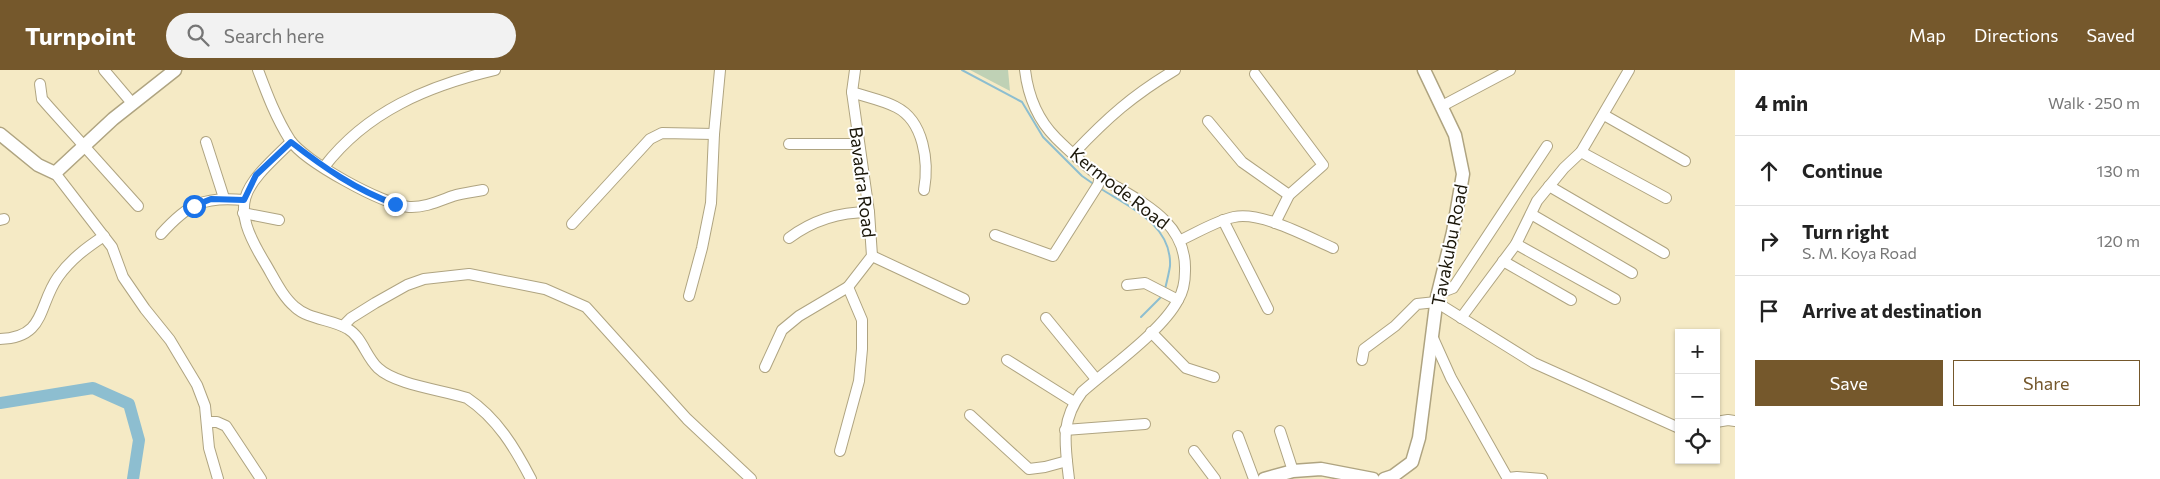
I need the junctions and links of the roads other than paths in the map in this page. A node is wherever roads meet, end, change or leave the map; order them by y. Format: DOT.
graph roads {
  1 [pos="104,70"];
  2 [pos="173,70"];
  3 [pos="258,70"];
  4 [pos="494,70"];
  5 [pos="720,70"];
  6 [pos="855,70"];
  7 [pos="1025,70"];
  8 [pos="1175,70"];
  9 [pos="1424,70"];
  10 [pos="1510,70"];
  11 [pos="1630,70"];
  12 [pos="1255,74"];
  13 [pos="40,84"];
  14 [pos="852,92"];
  15 [pos="132,103"];
  16 [pos="1442,106"];
  17 [pos="1604,115"];
  18 [pos="1208,120"];
  19 [pos="0,134"];
  20 [pos="714,134"];
  21 [pos="206,142"];
  22 [pos="291,142"];
  23 [pos="789,144"];
  24 [pos="859,144"];
  25 [pos="85,146"];
  26 [pos="1547,146"];
  27 [pos="1581,152"];
  28 [pos="1074,153"];
  29 [pos="1685,161"];
  30 [pos="324,167"];
  31 [pos="55,173"];
  32 [pos="1097,184"];
  33 [pos="1549,186"];
  34 [pos="483,190"];
  35 [pos="924,190"];
  36 [pos="1289,195"];
  37 [pos="224,198"];
  38 [pos="1666,198"];
  39 [pos="244,200"];
  40 [pos="138,206"];
  41 [pos="869,212"];
  42 [pos="243,213"];
  43 [pos="1531,214"];
  44 [pos="279,220"];
  45 [pos="1223,220"];
  46 [pos="1275,223"];
  47 [pos="572,224"];
  48 [pos="161,234"];
  49 [pos="994,235"];
  50 [pos="104,236"];
  51 [pos="789,238"];
  52 [pos="1181,240"];
  53 [pos="1516,244"];
  54 [pos="1333,248"];
  55 [pos="1664,253"];
  56 [pos="872,256"];
  57 [pos="1503,261"];
  58 [pos="1632,273"];
  59 [pos="1127,285"];
  60 [pos="848,288"];
  61 [pos="689,296"];
  62 [pos="1437,298"];
  63 [pos="964,299"];
  64 [pos="1615,299"];
  65 [pos="1178,300"];
  66 [pos="1571,300"];
  67 [pos="1268,309"];
  68 [pos="1046,318"];
  69 [pos="1461,318"];
  70 [pos="343,326"];
  71 [pos="1151,332"];
  72 [pos="0,338"];
  73 [pos="1432,338"];
  74 [pos="1007,360"];
  75 [pos="1362,360"];
  76 [pos="765,367"];
  77 [pos="1214,377"];
  78 [pos="1096,380"];
  79 [pos="1074,402"];
  80 [pos="970,415"];
  81 [pos="1735,421"];
  82 [pos="207,422"];
  83 [pos="1720,422"];
  84 [pos="1145,424"];
  85 [pos="1675,426"];
  86 [pos="1065,430"];
  87 [pos="1280,431"];
  88 [pos="1238,436"];
  89 [pos="840,451"];
  90 [pos="1194,451"];
  91 [pos="1067,461"];
  92 [pos="1293,472"];
  93 [pos="1320,474"];
  94 [pos="1390,478"];
  95 [pos="218,479"];
  96 [pos="261,479"];
  97 [pos="531,479"];
  98 [pos="751,479"];
  99 [pos="1069,479"];
  100 [pos="1215,479"];
  101 [pos="1254,479"];
  102 [pos="1264,479"];
  103 [pos="1373,479"];
  104 [pos="1508,479"];
  105 [pos="1542,479"];
  1 -- 15 [label="street"];
  2 -- 15 [label="main road"];
  3 -- 22 [label="street"];
  4 -- 30 [label="street"];
  5 -- 20 [label="street"];
  6 -- 14 [label="street, Bavadra Road"];
  7 -- 28 [label="street, Kermode Road"];
  8 -- 28 [label="street"];
  9 -- 16 [label="main road, Tavakubu Road"];
  10 -- 16 [label="street"];
  11 -- 17 [label="street"];
  12 -- 36 [label="street"];
  13 -- 25 [label="street"];
  14 -- 24 [label="street, Bavadra Road"];
  14 -- 35 [label="street"];
  15 -- 25 [label="main road"];
  16 -- 62 [label="main road, Tavakubu Road"];
  17 -- 27 [label="street"];
  17 -- 29 [label="street"];
  18 -- 36 [label="street"];
  19 -- 31 [label="main road"];
  20 -- 47 [label="street"];
  20 -- 61 [label="street"];
  21 -- 37 [label="street"];
  22 -- 30 [label="street"];
  22 -- 39 [label="street"];
  23 -- 24 [label="street"];
  24 -- 41 [label="street, Bavadra Road"];
  25 -- 31 [label="main road"];
  25 -- 40 [label="street"];
  26 -- 62 [label="street"];
  27 -- 33 [label="street"];
  27 -- 38 [label="street"];
  28 -- 32 [label="street, Kermode Road"];
  30 -- 34 [label="street"];
  31 -- 50 [label="street"];
  32 -- 49 [label="street"];
  32 -- 52 [label="street, Kermode Road"];
  33 -- 43 [label="street"];
  33 -- 55 [label="street"];
  36 -- 46 [label="street"];
  37 -- 39 [label="street"];
  37 -- 48 [label="street"];
  39 -- 42 [label="street"];
  41 -- 51 [label="street"];
  41 -- 56 [label="street, Bavadra Road"];
  42 -- 44 [label="street"];
  42 -- 70 [label="street"];
  43 -- 53 [label="street"];
  43 -- 58 [label="street"];
  45 -- 46 [label="street"];
  45 -- 52 [label="street"];
  45 -- 67 [label="street"];
  46 -- 54 [label="street"];
  50 -- 72 [label="street"];
  50 -- 82 [label="street"];
  52 -- 65 [label="street, Kermode Road"];
  53 -- 57 [label="street"];
  53 -- 64 [label="street"];
  56 -- 60 [label="street, Bavadra Road"];
  56 -- 63 [label="street"];
  57 -- 66 [label="street"];
  57 -- 69 [label="street"];
  59 -- 65 [label="street"];
  60 -- 76 [label="street, Bavadra Road"];
  60 -- 89 [label="street"];
  62 -- 69 [label="street"];
  62 -- 73 [label="main road, Tavakubu Road"];
  62 -- 75 [label="street"];
  65 -- 71 [label="street, Kermode Road"];
  68 -- 78 [label="street"];
  69 -- 85 [label="street"];
  70 -- 97 [label="street"];
  70 -- 98 [label="street"];
  71 -- 77 [label="street"];
  71 -- 78 [label="street, Kermode Road"];
  73 -- 94 [label="main road, Tavakubu Road"];
  73 -- 104 [label="street"];
  74 -- 79 [label="street"];
  78 -- 79 [label="street, Kermode Road"];
  79 -- 86 [label="street, Kermode Road"];
  80 -- 91 [label="street"];
  81 -- 83 [label="street"];
  82 -- 95 [label="street"];
  82 -- 96 [label="street"];
  84 -- 86 [label="street"];
  86 -- 91 [label="street, Kermode Road"];
  87 -- 92 [label="street"];
  88 -- 101 [label="street"];
  90 -- 100 [label="street"];
  91 -- 99 [label="street, Kermode Road"];
  92 -- 93 [label="main road"];
  92 -- 102 [label="main road"];
  93 -- 103 [label="main road"];
  104 -- 105 [label="street"];
}
